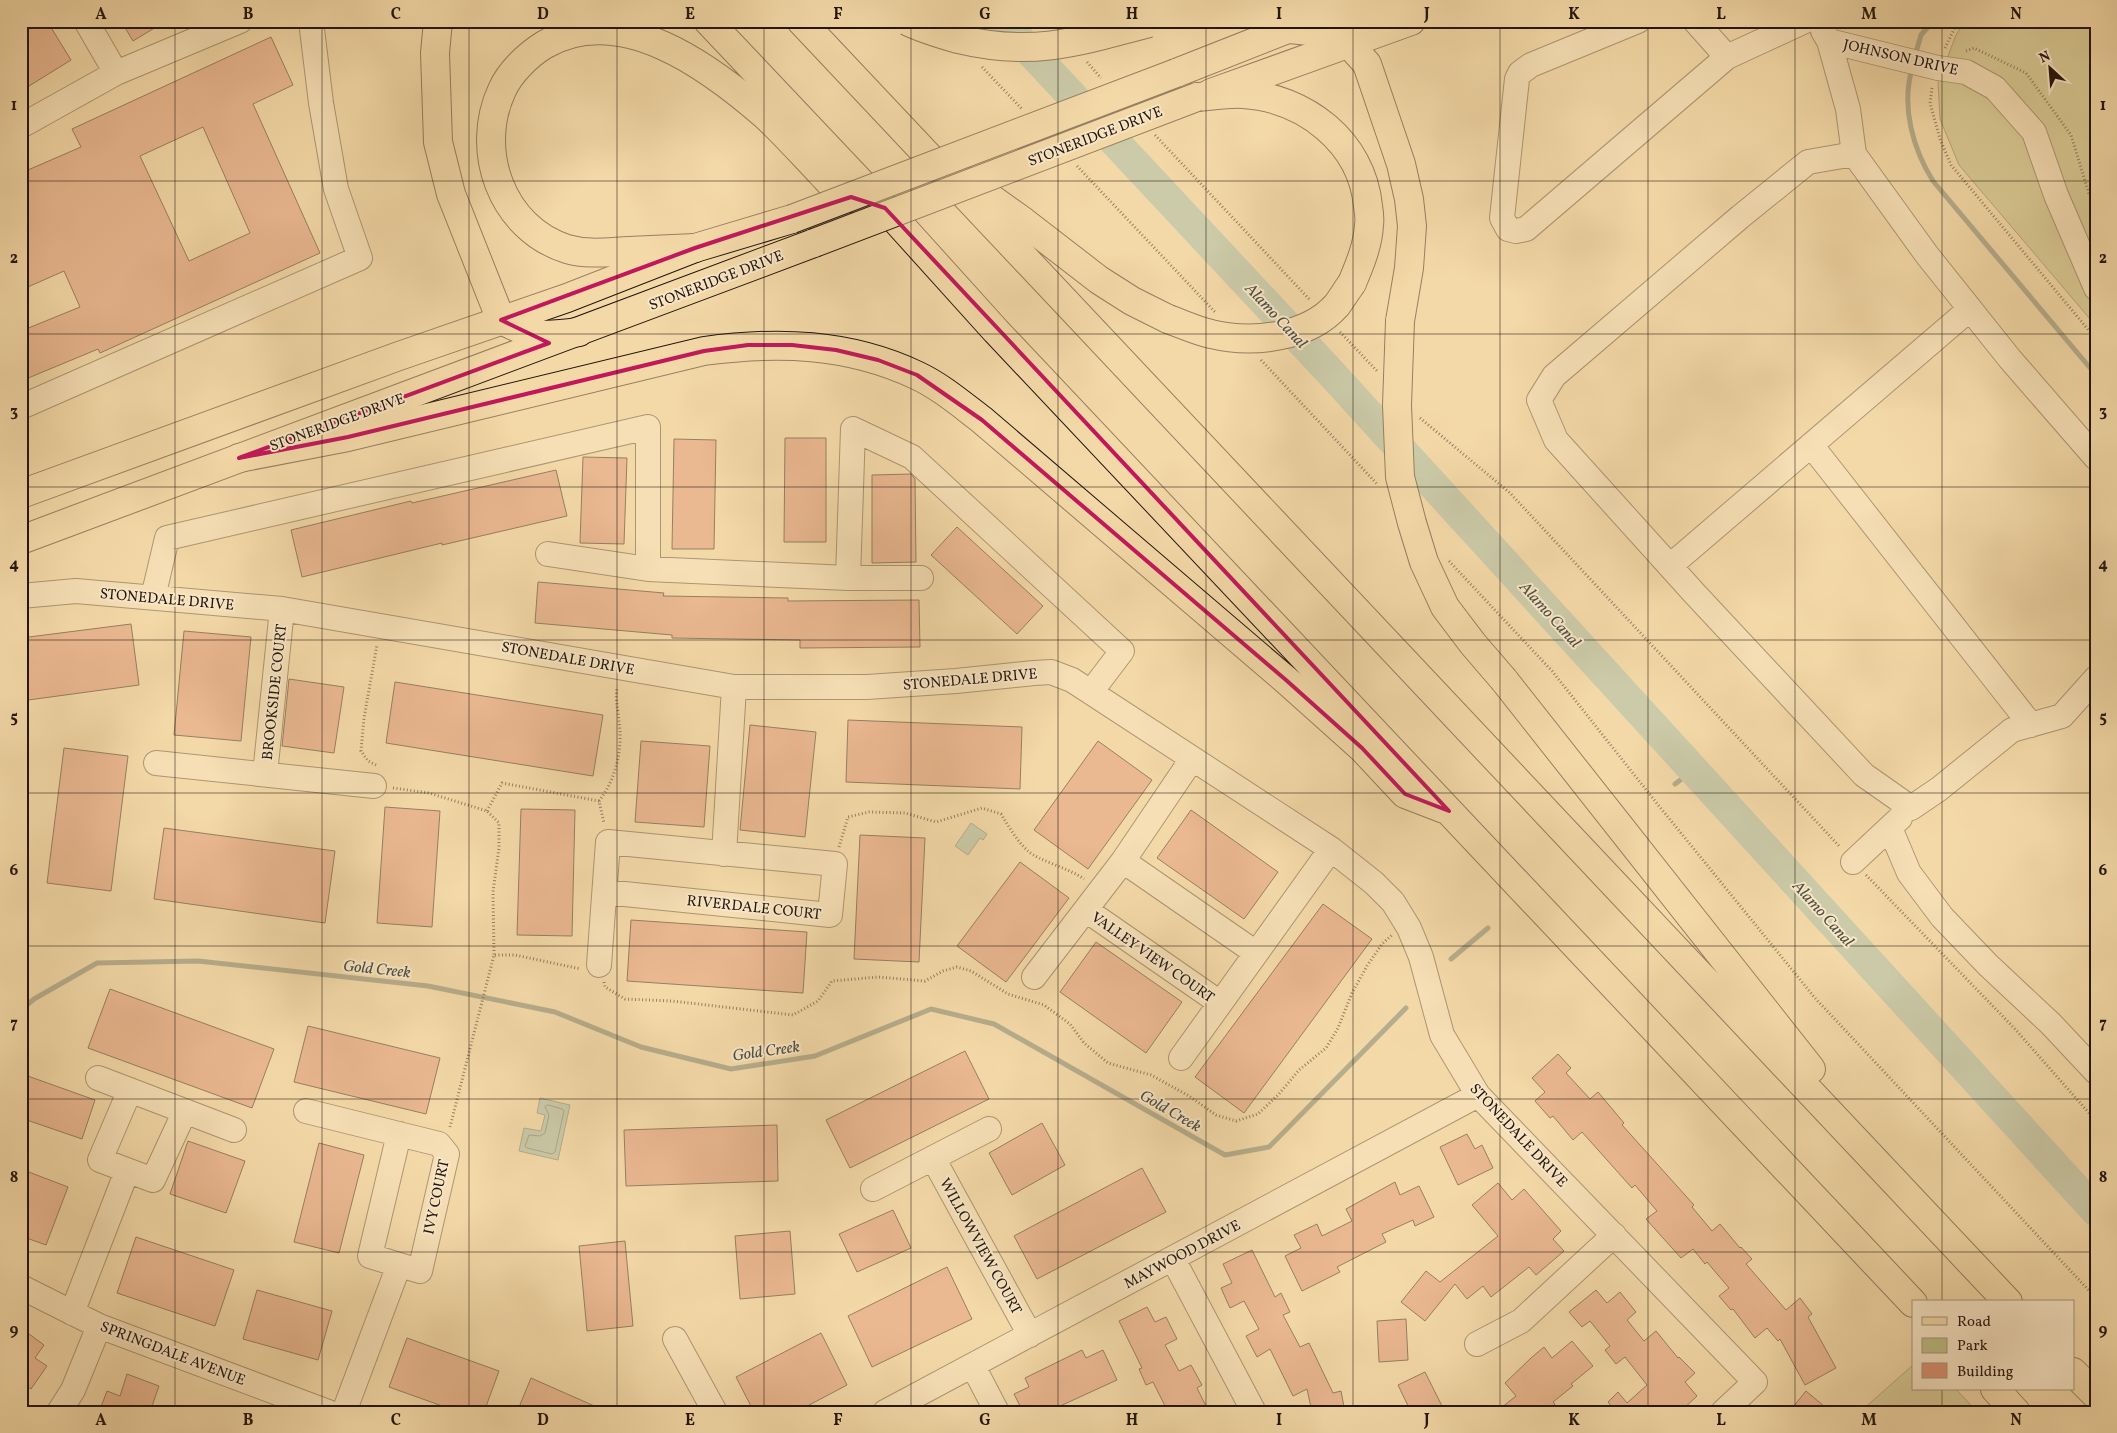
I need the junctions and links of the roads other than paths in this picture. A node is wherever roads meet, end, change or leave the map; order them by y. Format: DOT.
graph roads {
  1 [pos="86,21"];
  2 [pos="240,21"];
  3 [pos="311,21"];
  4 [pos="438,21"];
  5 [pos="708,21"];
  6 [pos="801,21"];
  7 [pos="907,21"];
  8 [pos="1411,21"];
  9 [pos="1638,21"];
  10 [pos="1695,21"];
  11 [pos="1805,21"];
  12 [pos="1816,21"];
  13 [pos="1153,22"];
  14 [pos="1299,25"];
  15 [pos="1830,41"];
  16 [pos="1349,44"];
  17 [pos="1727,57"];
  18 [pos="116,73"];
  19 [pos="1197,97"];
  20 [pos="21,126"];
  21 [pos="918,146"];
  22 [pos="1854,154"];
  23 [pos="885,208"];
  24 [pos="695,248"];
  25 [pos="2096,288"];
  26 [pos="1970,309"];
  27 [pos="501,320"];
  28 [pos="579,332"];
  29 [pos="21,407"];
  30 [pos="1811,445"];
  31 [pos="239,458"];
  32 [pos="2096,458"];
  33 [pos="21,494"];
  34 [pos="21,540"];
  35 [pos="548,554"];
  36 [pos="1670,566"];
  37 [pos="648,569"];
  38 [pos="848,578"];
  39 [pos="920,578"];
  40 [pos="21,596"];
  41 [pos="153,597"];
  42 [pos="282,609"];
  43 [pos="2096,678"];
  44 [pos="734,687"];
  45 [pos="1091,692"];
  46 [pos="2030,725"];
  47 [pos="1192,759"];
  48 [pos="156,762"];
  49 [pos="265,774"];
  50 [pos="374,786"];
  51 [pos="1911,808"];
  52 [pos="1449,811"];
  53 [pos="1890,828"];
  54 [pos="1331,849"];
  55 [pos="724,854"];
  56 [pos="1123,861"];
  57 [pos="1853,862"];
  58 [pos="605,892"];
  59 [pos="1086,910"];
  60 [pos="1256,953"];
  61 [pos="599,965"];
  62 [pos="1034,978"];
  63 [pos="1220,1003"];
  64 [pos="1182,1058"];
  65 [pos="2096,1072"];
  66 [pos="98,1078"];
  67 [pos="130,1090"];
  68 [pos="1478,1095"];
  69 [pos="184,1111"];
  70 [pos="306,1111"];
  71 [pos="989,1129"];
  72 [pos="234,1130"];
  73 [pos="399,1134"];
  74 [pos="1857,1142"];
  75 [pos="933,1158"];
  76 [pos="127,1171"];
  77 [pos="873,1190"];
  78 [pos="1614,1235"];
  79 [pos="1173,1259"];
  80 [pos="399,1266"];
  81 [pos="21,1287"];
  82 [pos="2006,1300"];
  83 [pos="1912,1302"];
  84 [pos="72,1314"];
  85 [pos="99,1326"];
  86 [pos="1030,1335"];
  87 [pos="675,1339"];
  88 [pos="1477,1344"];
  89 [pos="973,1366"];
  90 [pos="2074,1373"];
  91 [pos="1996,1390"];
  92 [pos="2096,1396"];
  93 [pos="281,1404"];
  94 [pos="59,1412"];
  95 [pos="328,1412"];
  96 [pos="344,1412"];
  97 [pos="715,1412"];
  98 [pos="885,1412"];
  99 [pos="997,1412"];
  100 [pos="1254,1412"];
  101 [pos="1723,1412"];
  102 [pos="2016,1412"];
  1 -- 18 [label="street"];
  2 -- 18 [label="street"];
  3 -- 29 [label="street"];
  4 -- 27 [label="main road"];
  5 -- 23 [label="main road"];
  6 -- 21 [label="main road"];
  7 -- 13 [label="main road, bridge"];
  8 -- 16 [label="main road, STONERIDGE DRIVE"];
  9 -- 17 [label="street"];
  10 -- 17 [label="street"];
  11 -- 17 [label="street"];
  12 -- 15 [label="street, JOHNSON DRIVE"];
  14 -- 16 [label="main road"];
  14 -- 24 [label="main road, STONERIDGE DRIVE, bridge"];
  15 -- 22 [label="street"];
  15 -- 25 [label="street, JOHNSON DRIVE"];
  16 -- 19 [label="main road, STONERIDGE DRIVE"];
  16 -- 74 [label="main road, bridge"];
  18 -- 20 [label="street"];
  19 -- 21 [label="main road, bridge"];
  19 -- 28 [label="main road, STONERIDGE DRIVE, bridge"];
  21 -- 74 [label="main road"];
  22 -- 26 [label="street"];
  22 -- 36 [label="street"];
  23 -- 24 [label="main road"];
  23 -- 52 [label="main road"];
  24 -- 27 [label="main road, STONERIDGE DRIVE"];
  26 -- 30 [label="street"];
  26 -- 32 [label="street"];
  27 -- 28 [label="main road"];
  27 -- 33 [label="main road, STONERIDGE DRIVE"];
  28 -- 31 [label="main road, STONERIDGE DRIVE"];
  30 -- 36 [label="street"];
  30 -- 46 [label="street"];
  31 -- 34 [label="main road, STONERIDGE DRIVE"];
  31 -- 52 [label="main road"];
  35 -- 37 [label="street"];
  36 -- 51 [label="street"];
  37 -- 38 [label="street"];
  37 -- 41 [label="street"];
  38 -- 39 [label="street"];
  38 -- 45 [label="street"];
  40 -- 41 [label="street, STONEDALE DRIVE"];
  41 -- 42 [label="street, STONEDALE DRIVE"];
  42 -- 44 [label="street, STONEDALE DRIVE"];
  42 -- 49 [label="street, BROOKSIDE COURT"];
  43 -- 46 [label="street"];
  44 -- 45 [label="street, STONEDALE DRIVE"];
  44 -- 55 [label="street"];
  45 -- 47 [label="street, STONEDALE DRIVE"];
  46 -- 51 [label="street"];
  47 -- 54 [label="street, STONEDALE DRIVE"];
  47 -- 56 [label="street, VALLEY VIEW COURT"];
  48 -- 49 [label="street, BROOKSIDE COURT"];
  49 -- 50 [label="street, BROOKSIDE COURT"];
  51 -- 53 [label="street"];
  52 -- 83 [label="main road"];
  53 -- 57 [label="street"];
  53 -- 65 [label="street"];
  54 -- 60 [label="street, VALLEY VIEW COURT"];
  54 -- 68 [label="street, STONEDALE DRIVE"];
  55 -- 58 [label="street"];
  55 -- 58 [label="street, RIVERDALE COURT"];
  56 -- 59 [label="street, VALLEY VIEW COURT"];
  56 -- 60 [label="street"];
  58 -- 61 [label="street"];
  59 -- 62 [label="street, VALLEY VIEW COURT"];
  59 -- 63 [label="street, VALLEY VIEW COURT"];
  60 -- 63 [label="street, VALLEY VIEW COURT"];
  63 -- 64 [label="street, VALLEY VIEW COURT"];
  66 -- 67 [label="street"];
  67 -- 69 [label="street"];
  67 -- 76 [label="street"];
  68 -- 78 [label="street, STONEDALE DRIVE"];
  68 -- 79 [label="street, MAYWOOD DRIVE"];
  69 -- 72 [label="street"];
  69 -- 76 [label="street"];
  70 -- 73 [label="street, IVY COURT"];
  71 -- 75 [label="street"];
  73 -- 80 [label="street, IVY COURT"];
  73 -- 80 [label="street, IVY COURT"];
  74 -- 82 [label="main road"];
  75 -- 77 [label="street"];
  75 -- 86 [label="street, WILLOWVIEW COURT"];
  76 -- 84 [label="street"];
  78 -- 88 [label="street"];
  78 -- 101 [label="street, STONEDALE DRIVE"];
  79 -- 86 [label="street, MAYWOOD DRIVE"];
  79 -- 100 [label="street"];
  80 -- 96 [label="street"];
  81 -- 84 [label="street, SPRINGDALE AVENUE"];
  84 -- 85 [label="street, SPRINGDALE AVENUE"];
  85 -- 93 [label="street, SPRINGDALE AVENUE"];
  85 -- 94 [label="street"];
  86 -- 89 [label="street, MAYWOOD DRIVE"];
  87 -- 97 [label="street"];
  89 -- 98 [label="street, MAYWOOD DRIVE"];
  89 -- 99 [label="street"];
  90 -- 92 [label="main road"];
  91 -- 102 [label="main road"];
  93 -- 95 [label="street, SPRINGDALE AVENUE"];
}
